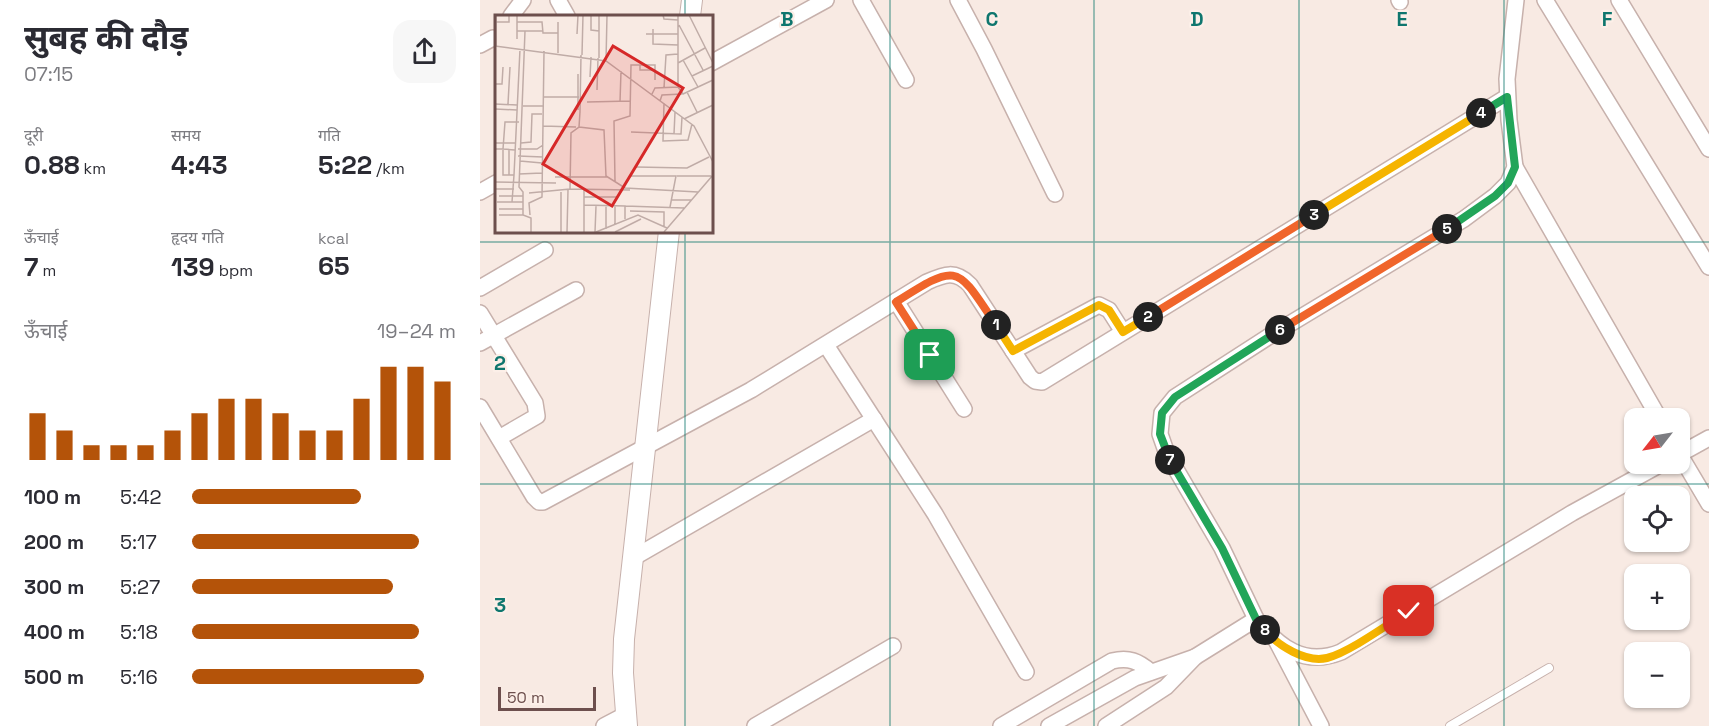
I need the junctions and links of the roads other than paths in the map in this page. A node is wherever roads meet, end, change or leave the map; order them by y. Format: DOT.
graph roads {
  1 [pos="524,0"];
  2 [pos="558,0"];
  3 [pos="692,0"];
  4 [pos="826,0"];
  5 [pos="861,0"];
  6 [pos="958,0"];
  7 [pos="1516,0"];
  8 [pos="1545,0"];
  9 [pos="1619,0"];
  10 [pos="512,15"];
  11 [pos="566,15"];
  12 [pos="690,15"];
  13 [pos="712,62"];
  14 [pos="906,80"];
  15 [pos="1507,97"];
  16 [pos="1709,149"];
  17 [pos="1515,167"];
  18 [pos="495,184"];
  19 [pos="480,192"];
  20 [pos="1056,194"];
  21 [pos="669,232"];
  22 [pos="545,250"];
  23 [pos="1709,267"];
  24 [pos="480,288"];
  25 [pos="576,290"];
  26 [pos="896,302"];
  27 [pos="480,313"];
  28 [pos="1123,332"];
  29 [pos="494,336"];
  30 [pos="480,343"];
  31 [pos="826,345"];
  32 [pos="1013,351"];
  33 [pos="480,407"];
  34 [pos="1653,408"];
  35 [pos="963,409"];
  36 [pos="874,419"];
  37 [pos="499,438"];
  38 [pos="1709,438"];
  39 [pos="1690,448"];
  40 [pos="644,449"];
  41 [pos="1690,471"];
  42 [pos="1643,474"];
  43 [pos="1709,504"];
  44 [pos="633,558"];
  45 [pos="1256,619"];
  46 [pos="1277,642"];
  47 [pos="893,646"];
  48 [pos="1195,657"];
  49 [pos="1549,668"];
  50 [pos="1026,672"];
  51 [pos="1151,672"];
  52 [pos="626,720"];
  53 [pos="604,726"];
  54 [pos="755,726"];
  55 [pos="1000,726"];
  56 [pos="1049,726"];
  57 [pos="1106,726"];
  58 [pos="1321,726"];
  59 [pos="1450,726"];
  1 -- 10 [label="street"];
  2 -- 11 [label="street"];
  3 -- 12 [label="street"];
  4 -- 13 [label="street"];
  5 -- 14 [label="street"];
  6 -- 20 [label="street"];
  7 -- 15 [label="street"];
  8 -- 23 [label="street"];
  9 -- 16 [label="street"];
  15 -- 17 [label="street"];
  15 -- 28 [label="street"];
  17 -- 34 [label="street"];
  17 -- 45 [label="street"];
  18 -- 19 [label="street"];
  21 -- 40 [label="street"];
  22 -- 24 [label="street"];
  25 -- 29 [label="street"];
  26 -- 31 [label="street"];
  26 -- 32 [label="street"];
  26 -- 35 [label="street"];
  27 -- 29 [label="street"];
  28 -- 32 [label="street"];
  28 -- 32 [label="street"];
  29 -- 30 [label="street"];
  29 -- 37 [label="street"];
  31 -- 36 [label="street"];
  31 -- 40 [label="street"];
  33 -- 37 [label="street"];
  36 -- 44 [label="street"];
  36 -- 50 [label="street"];
  37 -- 40 [label="street"];
  38 -- 39 [label="street"];
  40 -- 44 [label="street"];
  41 -- 43 [label="street"];
  42 -- 46 [label="street"];
  44 -- 52 [label="street"];
  45 -- 46 [label="street"];
  45 -- 48 [label="street"];
  46 -- 58 [label="street"];
  47 -- 54 [label="street"];
  48 -- 51 [label="street"];
  48 -- 57 [label="street"];
  49 -- 59 [label="lane"];
  51 -- 55 [label="street"];
  51 -- 56 [label="street"];
  52 -- 53 [label="street"];
}
